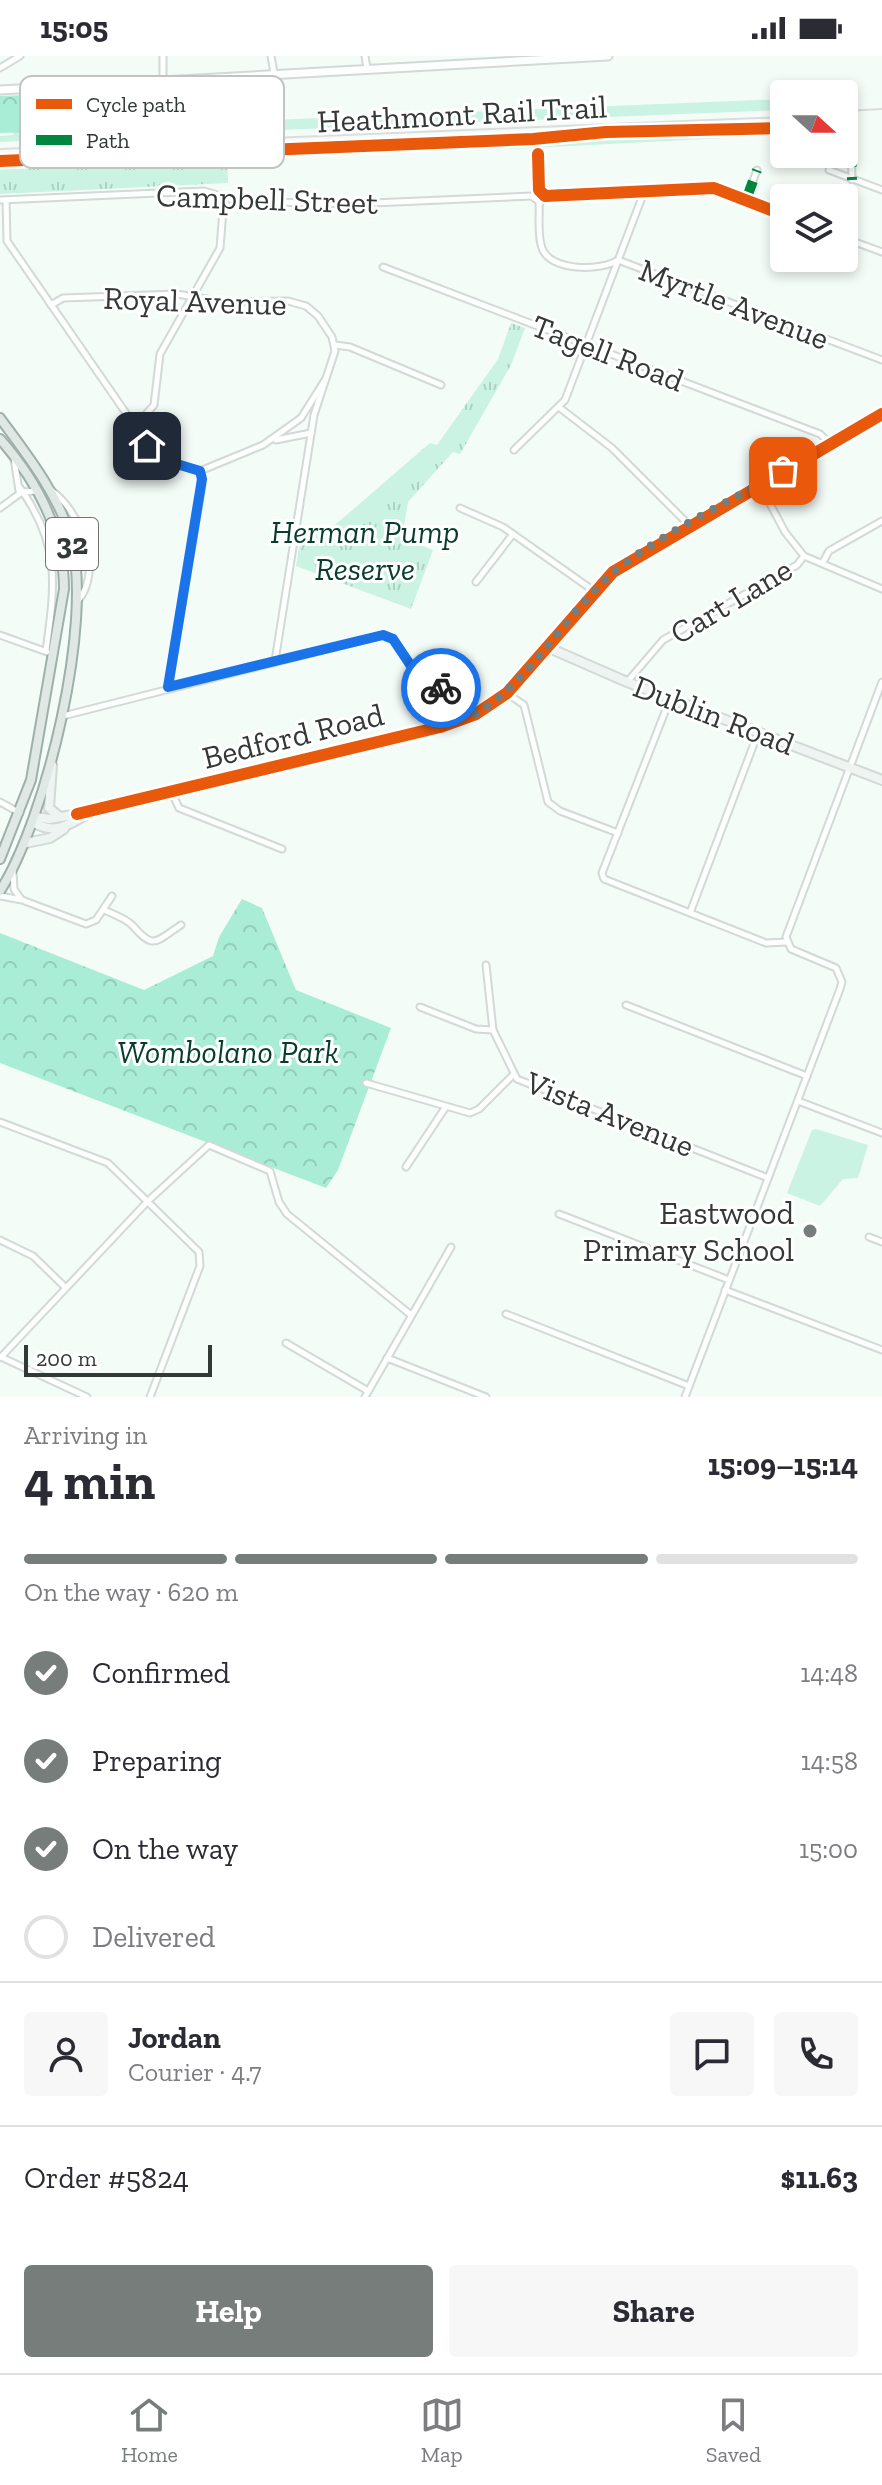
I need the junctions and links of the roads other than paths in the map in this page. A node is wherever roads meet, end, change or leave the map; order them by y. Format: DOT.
graph roads {
  1 [pos="20,56"];
  2 [pos="271,56"];
  3 [pos="365,56"];
  4 [pos="608,56"];
  5 [pos="462,60"];
  6 [pos="0,68"];
  7 [pos="367,68"];
  8 [pos="274,73"];
  9 [pos="241,76"];
  10 [pos="20,89"];
  11 [pos="0,90"];
  12 [pos="538,154"];
  13 [pos="852,168"];
  14 [pos="757,170"];
  15 [pos="829,170"];
  16 [pos="852,180"];
  17 [pos="539,190"];
  18 [pos="882,190"];
  19 [pos="644,192"];
  20 [pos="533,196"];
  21 [pos="545,196"];
  22 [pos="224,197"];
  23 [pos="3,200"];
  24 [pos="746,200"];
  25 [pos="539,202"];
  26 [pos="770,209"];
  27 [pos="858,243"];
  28 [pos="882,252"];
  29 [pos="618,260"];
  30 [pos="383,267"];
  31 [pos="193,296"];
  32 [pos="51,305"];
  33 [pos="586,344"];
  34 [pos="335,345"];
  35 [pos="882,360"];
  36 [pos="326,379"];
  37 [pos="441,385"];
  38 [pos="560,408"];
  39 [pos="882,414"];
  40 [pos="0,418"];
  41 [pos="134,428"];
  42 [pos="311,433"];
  43 [pos="0,439"];
  44 [pos="271,441"];
  45 [pos="830,443"];
  46 [pos="514,450"];
  47 [pos="13,454"];
  48 [pos="200,471"];
  49 [pos="759,484"];
  50 [pos="43,489"];
  51 [pos="20,492"];
  52 [pos="0,508"];
  53 [pos="460,508"];
  54 [pos="882,521"];
  55 [pos="689,525"];
  56 [pos="513,534"];
  57 [pos="804,556"];
  58 [pos="823,562"];
  59 [pos="476,582"];
  60 [pos="882,589"];
  61 [pos="594,591"];
  62 [pos="77,602"];
  63 [pos="0,635"];
  64 [pos="547,647"];
  65 [pos="51,653"];
  66 [pos="275,661"];
  67 [pos="627,682"];
  68 [pos="882,682"];
  69 [pos="168,687"];
  70 [pos="507,693"];
  71 [pos="63,699"];
  72 [pos="670,699"];
  73 [pos="80,709"];
  74 [pos="476,714"];
  75 [pos="59,718"];
  76 [pos="758,732"];
  77 [pos="53,756"];
  78 [pos="850,768"];
  79 [pos="882,780"];
  80 [pos="172,793"];
  81 [pos="0,802"];
  82 [pos="91,812"];
  83 [pos="21,813"];
  84 [pos="60,817"];
  85 [pos="35,820"];
  86 [pos="64,828"];
  87 [pos="618,833"];
  88 [pos="26,843"];
  89 [pos="282,849"];
  90 [pos="0,859"];
  91 [pos="13,870"];
  92 [pos="0,894"];
  93 [pos="112,896"];
  94 [pos="22,900"];
  95 [pos="104,910"];
  96 [pos="690,913"];
  97 [pos="181,925"];
  98 [pos="787,942"];
  99 [pos="486,965"];
  100 [pos="626,1005"];
  101 [pos="420,1007"];
  102 [pos="493,1030"];
  103 [pos="513,1075"];
  104 [pos="807,1076"];
  105 [pos="366,1083"];
  106 [pos="798,1101"];
  107 [pos="445,1108"];
  108 [pos="0,1122"];
  109 [pos="882,1132"];
  110 [pos="406,1167"];
  111 [pos="768,1178"];
  112 [pos="148,1201"];
  113 [pos="559,1214"];
  114 [pos="869,1237"];
  115 [pos="0,1240"];
  116 [pos="882,1242"];
  117 [pos="451,1247"];
  118 [pos="729,1280"];
  119 [pos="65,1287"];
  120 [pos="725,1290"];
  121 [pos="506,1314"];
  122 [pos="411,1315"];
  123 [pos="286,1343"];
  124 [pos="882,1350"];
  125 [pos="0,1357"];
  126 [pos="387,1358"];
  127 [pos="689,1386"];
  128 [pos="367,1394"];
  129 [pos="87,1397"];
  130 [pos="150,1397"];
  131 [pos="486,1397"];
  132 [pos="685,1397"];
  1 -- 6 [label="street"];
  2 -- 8 [label="street"];
  3 -- 7 [label="street"];
  4 -- 5 [label="street"];
  5 -- 7 [label="street"];
  7 -- 8 [label="street"];
  8 -- 9 [label="street"];
  10 -- 11 [label="street"];
  12 -- 17 [label="street"];
  13 -- 16 [label="street"];
  14 -- 24 [label="street"];
  15 -- 16 [label="street"];
  16 -- 18 [label="street"];
  17 -- 20 [label="street"];
  17 -- 21 [label="street"];
  19 -- 21 [label="street"];
  19 -- 24 [label="street"];
  19 -- 29 [label="street"];
  20 -- 22 [label="street, Campbell Street"];
  20 -- 25 [label="street"];
  21 -- 25 [label="street"];
  22 -- 23 [label="street, Campbell Street"];
  22 -- 31 [label="street"];
  23 -- 32 [label="street"];
  24 -- 26 [label="street"];
  25 -- 29 [label="street, Myrtle Avenue"];
  27 -- 28 [label="street"];
  29 -- 33 [label="street"];
  29 -- 35 [label="street, Myrtle Avenue"];
  30 -- 33 [label="street, Tagell Road"];
  31 -- 32 [label="street, Royal Avenue"];
  31 -- 34 [label="street, Royal Avenue"];
  31 -- 41 [label="street"];
  32 -- 41 [label="street"];
  33 -- 38 [label="street"];
  33 -- 45 [label="street, Tagell Road"];
  34 -- 36 [label="street"];
  34 -- 37 [label="street"];
  36 -- 42 [label="street"];
  36 -- 44 [label="street"];
  38 -- 46 [label="street"];
  38 -- 55 [label="street"];
  39 -- 45 [label="main road, Bedford Road"];
  40 -- 50 [label="main road, 32"];
  41 -- 48 [label="street"];
  42 -- 44 [label="street"];
  42 -- 66 [label="street"];
  43 -- 47 [label="main road, 32"];
  44 -- 48 [label="street"];
  45 -- 49 [label="main road, Bedford Road"];
  47 -- 50 [label="main road, 32"];
  47 -- 51 [label="street"];
  48 -- 69 [label="street"];
  49 -- 55 [label="main road, Bedford Road"];
  49 -- 57 [label="street"];
  50 -- 51 [label="street"];
  50 -- 62 [label="main road, 32"];
  50 -- 62 [label="street"];
  50 -- 65 [label="main road, 32"];
  51 -- 52 [label="street"];
  51 -- 65 [label="street"];
  53 -- 56 [label="street"];
  54 -- 58 [label="street"];
  55 -- 61 [label="main road, Bedford Road"];
  56 -- 59 [label="street"];
  56 -- 61 [label="street"];
  57 -- 58 [label="street"];
  57 -- 67 [label="street, Cart Lane"];
  58 -- 60 [label="street"];
  61 -- 64 [label="main road, Bedford Road"];
  62 -- 71 [label="main road, 32"];
  63 -- 65 [label="street"];
  64 -- 67 [label="main road, Dublin Road"];
  64 -- 70 [label="main road, Bedford Road"];
  65 -- 83 [label="main road, 32"];
  66 -- 69 [label="street"];
  66 -- 74 [label="street"];
  67 -- 72 [label="main road, Dublin Road"];
  68 -- 78 [label="street"];
  69 -- 73 [label="street"];
  70 -- 74 [label="main road, Bedford Road"];
  70 -- 87 [label="street"];
  71 -- 73 [label="street"];
  71 -- 75 [label="main road, 32"];
  72 -- 76 [label="main road, Dublin Road"];
  72 -- 87 [label="street"];
  73 -- 75 [label="street"];
  74 -- 80 [label="main road, Bedford Road"];
  75 -- 77 [label="main road, 32"];
  76 -- 78 [label="main road, Dublin Road"];
  76 -- 96 [label="street"];
  77 -- 84 [label="main road"];
  77 -- 85 [label="main road, 32"];
  78 -- 79 [label="main road, Dublin Road"];
  78 -- 98 [label="street"];
  80 -- 82 [label="main road, Bedford Road"];
  80 -- 89 [label="street"];
  81 -- 83 [label="street"];
  82 -- 84 [label="main road, Bedford Road"];
  82 -- 86 [label="main road, Bedford Road"];
  83 -- 85 [label="main road"];
  83 -- 90 [label="main road, 32"];
  84 -- 85 [label="main road, Bedford Road"];
  85 -- 86 [label="main road"];
  85 -- 88 [label="main road, 32"];
  86 -- 88 [label="main road, Bedford Road"];
  87 -- 96 [label="street"];
  88 -- 91 [label="main road, 32"];
  91 -- 92 [label="main road, 32"];
  91 -- 94 [label="street"];
  92 -- 94 [label="street"];
  93 -- 95 [label="street"];
  94 -- 95 [label="street"];
  95 -- 97 [label="street"];
  96 -- 98 [label="street"];
  98 -- 104 [label="street"];
  99 -- 102 [label="street, Vista Avenue"];
  100 -- 104 [label="street"];
  101 -- 102 [label="street"];
  102 -- 103 [label="street, Vista Avenue"];
  103 -- 107 [label="street"];
  103 -- 111 [label="street, Vista Avenue"];
  104 -- 106 [label="street"];
  105 -- 107 [label="street"];
  106 -- 109 [label="street"];
  106 -- 111 [label="street"];
  107 -- 110 [label="street"];
  108 -- 112 [label="street"];
  111 -- 118 [label="street"];
  112 -- 119 [label="street"];
  112 -- 122 [label="street"];
  112 -- 130 [label="street"];
  113 -- 118 [label="street"];
  114 -- 116 [label="street"];
  115 -- 119 [label="street"];
  117 -- 122 [label="street"];
  118 -- 120 [label="street"];
  119 -- 125 [label="street"];
  120 -- 124 [label="street"];
  120 -- 127 [label="street"];
  121 -- 127 [label="street"];
  122 -- 126 [label="street"];
  123 -- 128 [label="street"];
  125 -- 129 [label="street"];
  126 -- 128 [label="street"];
  126 -- 131 [label="street"];
  127 -- 132 [label="street"];
}
